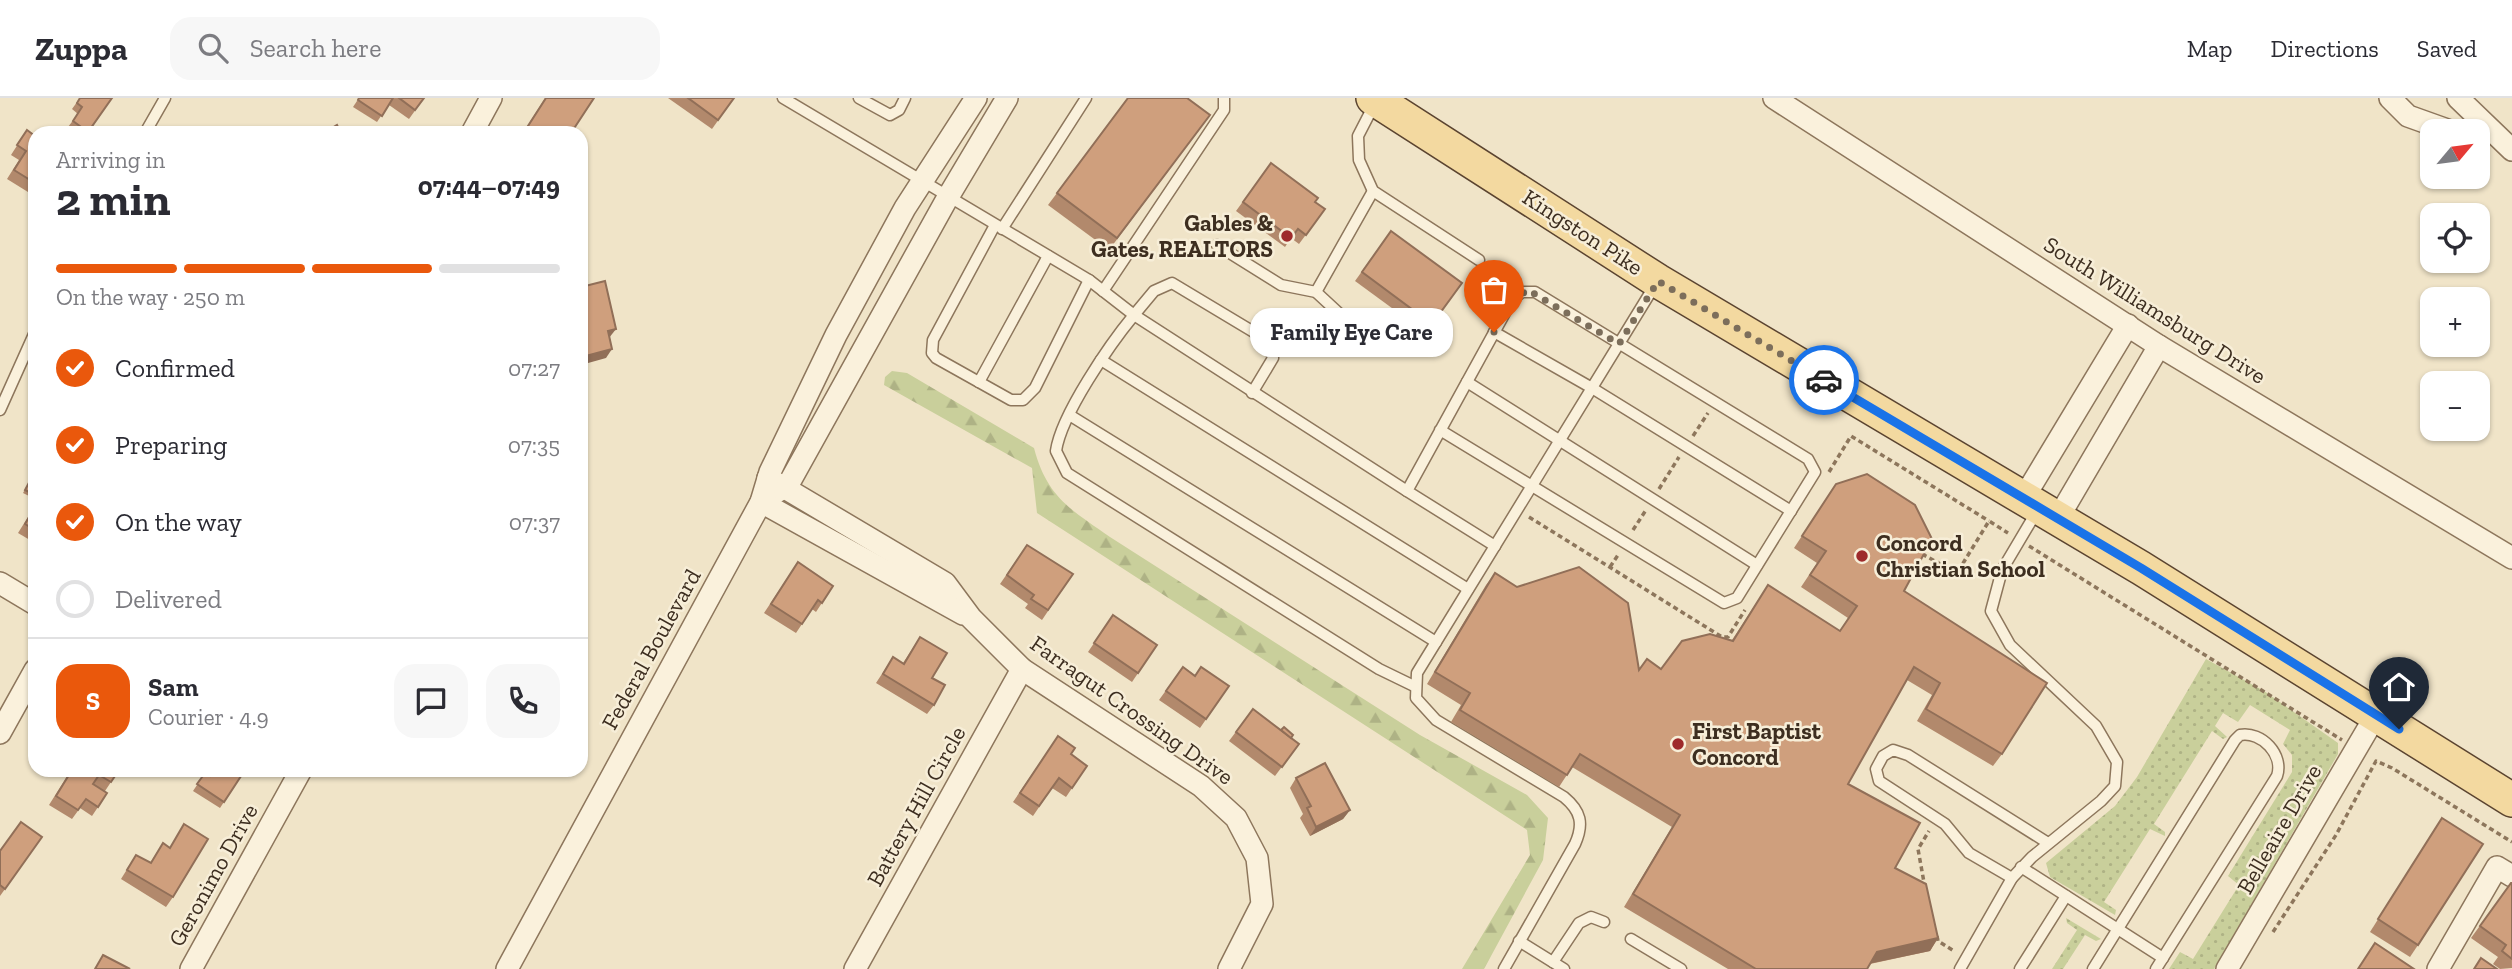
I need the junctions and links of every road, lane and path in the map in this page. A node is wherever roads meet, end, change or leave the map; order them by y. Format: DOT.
graph roads {
  1 [pos="165,98"];
  2 [pos="491,98"];
  3 [pos="783,98"];
  4 [pos="859,98"];
  5 [pos="905,98"];
  6 [pos="976,98"];
  7 [pos="1007,98"];
  8 [pos="1086,98"];
  9 [pos="1224,98"];
  10 [pos="1775,98"];
  11 [pos="2390,98"];
  12 [pos="2458,98"];
  13 [pos="1376,99"];
  14 [pos="2420,120"];
  15 [pos="149,126"];
  16 [pos="476,126"];
  17 [pos="2490,146"];
  18 [pos="2512,152"];
  19 [pos="924,183"];
  20 [pos="1373,191"];
  21 [pos="948,197"];
  22 [pos="999,227"];
  23 [pos="1217,246"];
  24 [pos="1048,256"];
  25 [pos="1479,260"];
  26 [pos="1089,280"];
  27 [pos="1658,281"];
  28 [pos="1103,291"];
  29 [pos="1316,292"];
  30 [pos="1133,315"];
  31 [pos="2128,325"];
  32 [pos="1494,332"];
  33 [pos="1370,342"];
  34 [pos="1619,344"];
  35 [pos="2160,346"];
  36 [pos="28,348"];
  37 [pos="1101,360"];
  38 [pos="979,382"];
  39 [pos="1467,382"];
  40 [pos="1592,388"];
  41 [pos="1252,393"];
  42 [pos="1714,402"];
  43 [pos="0,410"];
  44 [pos="1071,416"];
  45 [pos="1440,430"];
  46 [pos="1561,440"];
  47 [pos="1686,446"];
  48 [pos="776,483"];
  49 [pos="1531,487"];
  50 [pos="1407,491"];
  51 [pos="1653,499"];
  52 [pos="761,502"];
  53 [pos="2039,509"];
  54 [pos="1791,512"];
  55 [pos="845,536"];
  56 [pos="2020,541"];
  57 [pos="1625,543"];
  58 [pos="1495,545"];
  59 [pos="1922,554"];
  60 [pos="2512,558"];
  61 [pos="1757,565"];
  62 [pos="1610,567"];
  63 [pos="0,583"];
  64 [pos="1468,589"];
  65 [pos="28,600"];
  66 [pos="1436,642"];
  67 [pos="1023,669"];
  68 [pos="28,683"];
  69 [pos="1414,686"];
  70 [pos="2376,715"];
  71 [pos="0,733"];
  72 [pos="2356,750"];
  73 [pos="2376,761"];
  74 [pos="298,777"];
  75 [pos="2512,800"];
  76 [pos="1929,831"];
  77 [pos="2512,842"];
  78 [pos="2048,843"];
  79 [pos="2021,867"];
  80 [pos="2512,876"];
  81 [pos="2012,878"];
  82 [pos="1927,893"];
  83 [pos="2066,896"];
  84 [pos="1604,922"];
  85 [pos="1936,929"];
  86 [pos="2118,929"];
  87 [pos="2272,934"];
  88 [pos="1631,939"];
  89 [pos="1519,941"];
  90 [pos="1966,958"];
  91 [pos="2163,958"];
  92 [pos="1553,962"];
  93 [pos="191,969"];
  94 [pos="506,969"];
  95 [pos="855,969"];
  96 [pos="1229,969"];
  97 [pos="1504,969"];
  98 [pos="1564,969"];
  99 [pos="1681,969"];
  100 [pos="1960,969"];
  101 [pos="2020,969"];
  102 [pos="2093,969"];
  103 [pos="2156,969"];
  104 [pos="2227,969"];
  105 [pos="2438,969"];
  1 -- 15 [label="lane"];
  2 -- 16 [label="street"];
  3 -- 19 [label="lane"];
  4 -- 5 [label="lane"];
  6 -- 19 [label="street, Federal Boulevard"];
  7 -- 21 [label="street, Federal Boulevard"];
  8 -- 22 [label="lane"];
  9 -- 28 [label="lane"];
  10 -- 31 [label="street, South Williamsburg Drive"];
  11 -- 14 [label="street"];
  12 -- 18 [label="street"];
  13 -- 20 [label="lane"];
  13 -- 27 [label="main road, Kingston Pike"];
  17 -- 18 [label="street"];
  19 -- 21 [label="lane"];
  19 -- 48 [label="street, Federal Boulevard"];
  20 -- 25 [label="lane"];
  20 -- 29 [label="lane"];
  21 -- 22 [label="lane"];
  21 -- 48 [label="street, Federal Boulevard"];
  22 -- 24 [label="lane"];
  22 -- 38 [label="lane"];
  23 -- 29 [label="lane"];
  24 -- 26 [label="lane"];
  24 -- 38 [label="lane"];
  26 -- 28 [label="lane"];
  26 -- 38 [label="lane"];
  27 -- 34 [label="lane"];
  27 -- 53 [label="main road, Kingston Pike"];
  28 -- 30 [label="lane"];
  29 -- 33 [label="lane"];
  30 -- 37 [label="lane"];
  30 -- 41 [label="lane"];
  30 -- 41 [label="lane"];
  31 -- 35 [label="street, South Williamsburg Drive"];
  31 -- 53 [label="street"];
  32 -- 34 [label="lane"];
  32 -- 39 [label="lane"];
  32 -- 40 [label="lane"];
  34 -- 40 [label="lane"];
  34 -- 42 [label="lane"];
  35 -- 53 [label="street"];
  35 -- 60 [label="street, South Williamsburg Drive"];
  36 -- 43 [label="lane"];
  37 -- 44 [label="lane"];
  37 -- 64 [label="lane"];
  39 -- 45 [label="lane"];
  39 -- 46 [label="lane"];
  40 -- 46 [label="lane"];
  40 -- 47 [label="lane"];
  41 -- 50 [label="lane"];
  42 -- 47 [label="path"];
  42 -- 54 [label="lane"];
  44 -- 66 [label="lane"];
  44 -- 69 [label="lane"];
  45 -- 49 [label="lane"];
  45 -- 50 [label="lane"];
  46 -- 49 [label="lane"];
  46 -- 51 [label="lane"];
  47 -- 51 [label="path"];
  47 -- 54 [label="lane"];
  48 -- 52 [label="street, Federal Boulevard"];
  48 -- 55 [label="street, Farragut Crossing Drive"];
  49 -- 57 [label="lane"];
  49 -- 58 [label="lane"];
  50 -- 58 [label="lane"];
  51 -- 57 [label="path"];
  51 -- 61 [label="lane"];
  52 -- 55 [label="street, Farragut Crossing Drive"];
  52 -- 94 [label="street, Federal Boulevard"];
  53 -- 56 [label="lane"];
  53 -- 70 [label="main road, Kingston Pike"];
  54 -- 61 [label="lane"];
  55 -- 67 [label="street, Farragut Crossing Drive"];
  56 -- 59 [label="path"];
  56 -- 72 [label="path"];
  56 -- 78 [label="lane"];
  57 -- 61 [label="lane"];
  57 -- 62 [label="path"];
  58 -- 64 [label="lane"];
  63 -- 65 [label="street"];
  64 -- 66 [label="lane"];
  66 -- 69 [label="lane"];
  67 -- 95 [label="street, Battery Hill Circle"];
  67 -- 96 [label="street, Farragut Crossing Drive"];
  68 -- 71 [label="street"];
  69 -- 89 [label="lane"];
  70 -- 72 [label="street, Belleaire Drive"];
  70 -- 75 [label="main road, Kingston Pike"];
  72 -- 73 [label="path"];
  72 -- 104 [label="street, Belleaire Drive"];
  73 -- 77 [label="path"];
  73 -- 87 [label="path"];
  74 -- 93 [label="street, Geronimo Drive"];
  76 -- 82 [label="path"];
  78 -- 79 [label="lane"];
  78 -- 81 [label="lane"];
  79 -- 81 [label="lane"];
  79 -- 83 [label="lane"];
  80 -- 105 [label="street"];
  81 -- 90 [label="lane"];
  83 -- 86 [label="lane"];
  83 -- 101 [label="lane"];
  84 -- 92 [label="lane"];
  85 -- 90 [label="path"];
  86 -- 91 [label="lane"];
  86 -- 91 [label="lane"];
  86 -- 102 [label="lane"];
  88 -- 99 [label="lane"];
  89 -- 92 [label="lane"];
  89 -- 97 [label="lane"];
  90 -- 100 [label="lane"];
  91 -- 103 [label="lane"];
  92 -- 98 [label="lane"];
}
